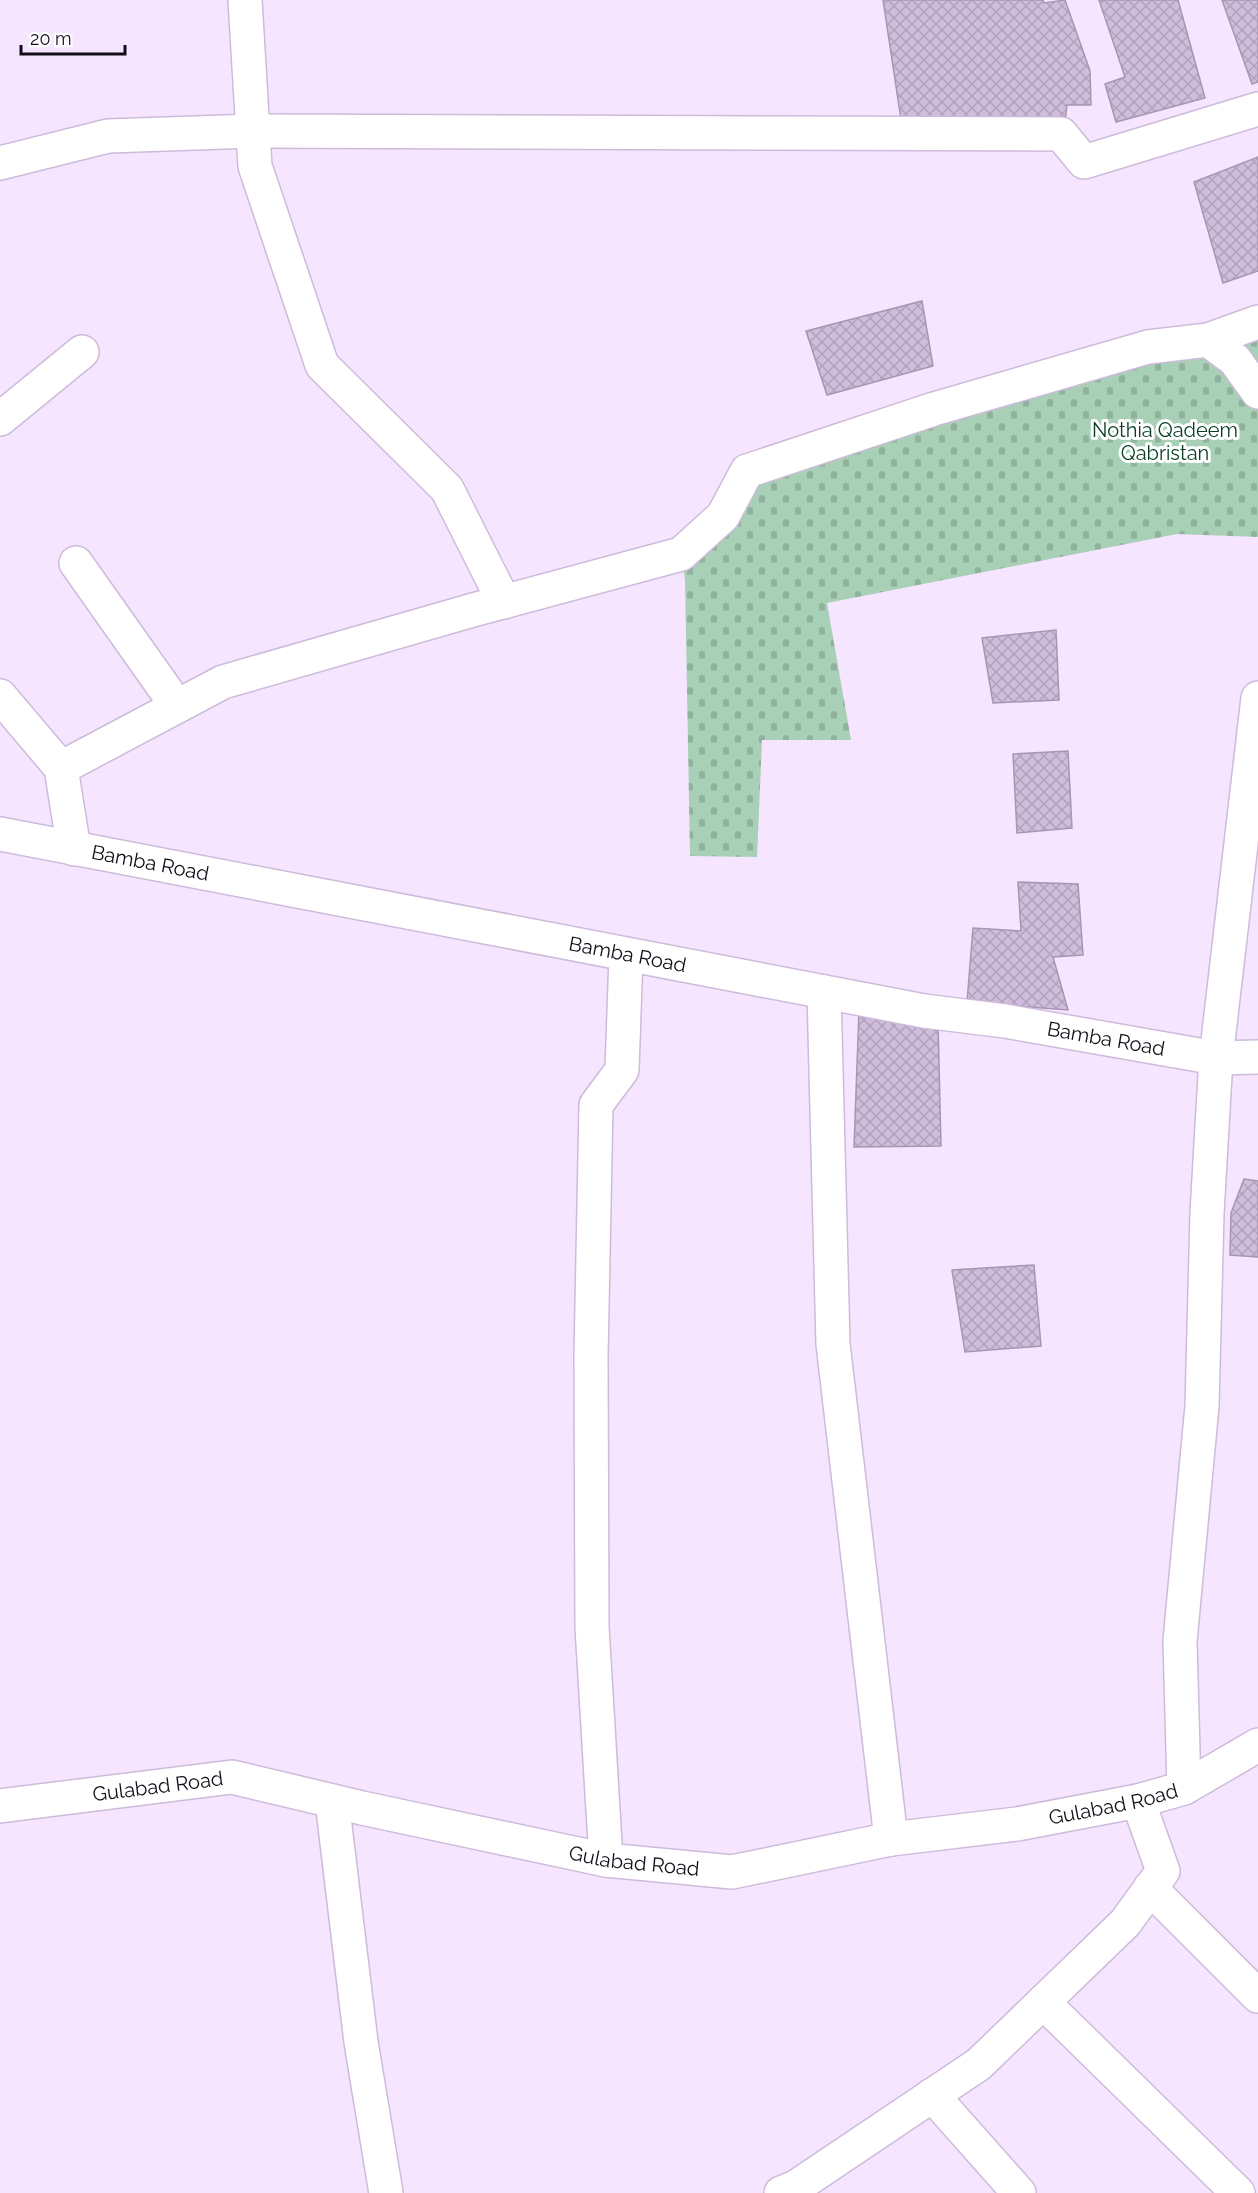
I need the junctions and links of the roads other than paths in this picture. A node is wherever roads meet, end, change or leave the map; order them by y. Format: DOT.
graph roads {
  1 [pos="245,0"];
  2 [pos="1258,109"];
  3 [pos="253,131"];
  4 [pos="0,162"];
  5 [pos="1258,322"];
  6 [pos="1208,340"];
  7 [pos="82,352"];
  8 [pos="1258,392"];
  9 [pos="0,419"];
  10 [pos="75,563"];
  11 [pos="504,602"];
  12 [pos="0,696"];
  13 [pos="1258,698"];
  14 [pos="177,706"];
  15 [pos="61,768"];
  16 [pos="0,834"];
  17 [pos="74,849"];
  18 [pos="626,955"];
  19 [pos="824,992"];
  20 [pos="1258,1057"];
  21 [pos="1216,1058"];
  22 [pos="1258,1745"];
  23 [pos="1184,1788"];
  24 [pos="332,1801"];
  25 [pos="1138,1801"];
  26 [pos="0,1806"];
  27 [pos="891,1839"];
  28 [pos="606,1860"];
  29 [pos="1150,1888"];
  30 [pos="1258,1996"];
  31 [pos="1043,2002"];
  32 [pos="932,2095"];
  33 [pos="386,2193"];
  34 [pos="781,2193"];
  35 [pos="1019,2193"];
  36 [pos="1238,2193"];
  1 -- 3 [label="street"];
  2 -- 3 [label="street"];
  3 -- 4 [label="street"];
  3 -- 11 [label="street"];
  5 -- 6 [label="street"];
  6 -- 8 [label="street"];
  6 -- 11 [label="street"];
  7 -- 9 [label="street"];
  10 -- 14 [label="street"];
  11 -- 14 [label="street"];
  12 -- 15 [label="street"];
  13 -- 21 [label="street"];
  14 -- 15 [label="street"];
  15 -- 17 [label="street"];
  16 -- 17 [label="street, Bamba Road"];
  17 -- 18 [label="street, Bamba Road"];
  18 -- 19 [label="street, Bamba Road"];
  18 -- 28 [label="street"];
  19 -- 21 [label="street, Bamba Road"];
  19 -- 27 [label="street"];
  20 -- 21 [label="street, Bamba Road"];
  21 -- 23 [label="street"];
  22 -- 23 [label="street, Gulabad Road"];
  23 -- 25 [label="street, Gulabad Road"];
  24 -- 26 [label="street, Gulabad Road"];
  24 -- 28 [label="street, Gulabad Road"];
  24 -- 33 [label="street"];
  25 -- 27 [label="street, Gulabad Road"];
  25 -- 29 [label="street"];
  27 -- 28 [label="street, Gulabad Road"];
  29 -- 30 [label="street"];
  29 -- 31 [label="street"];
  31 -- 32 [label="street"];
  31 -- 36 [label="street"];
  32 -- 34 [label="street"];
  32 -- 35 [label="street"];
}
